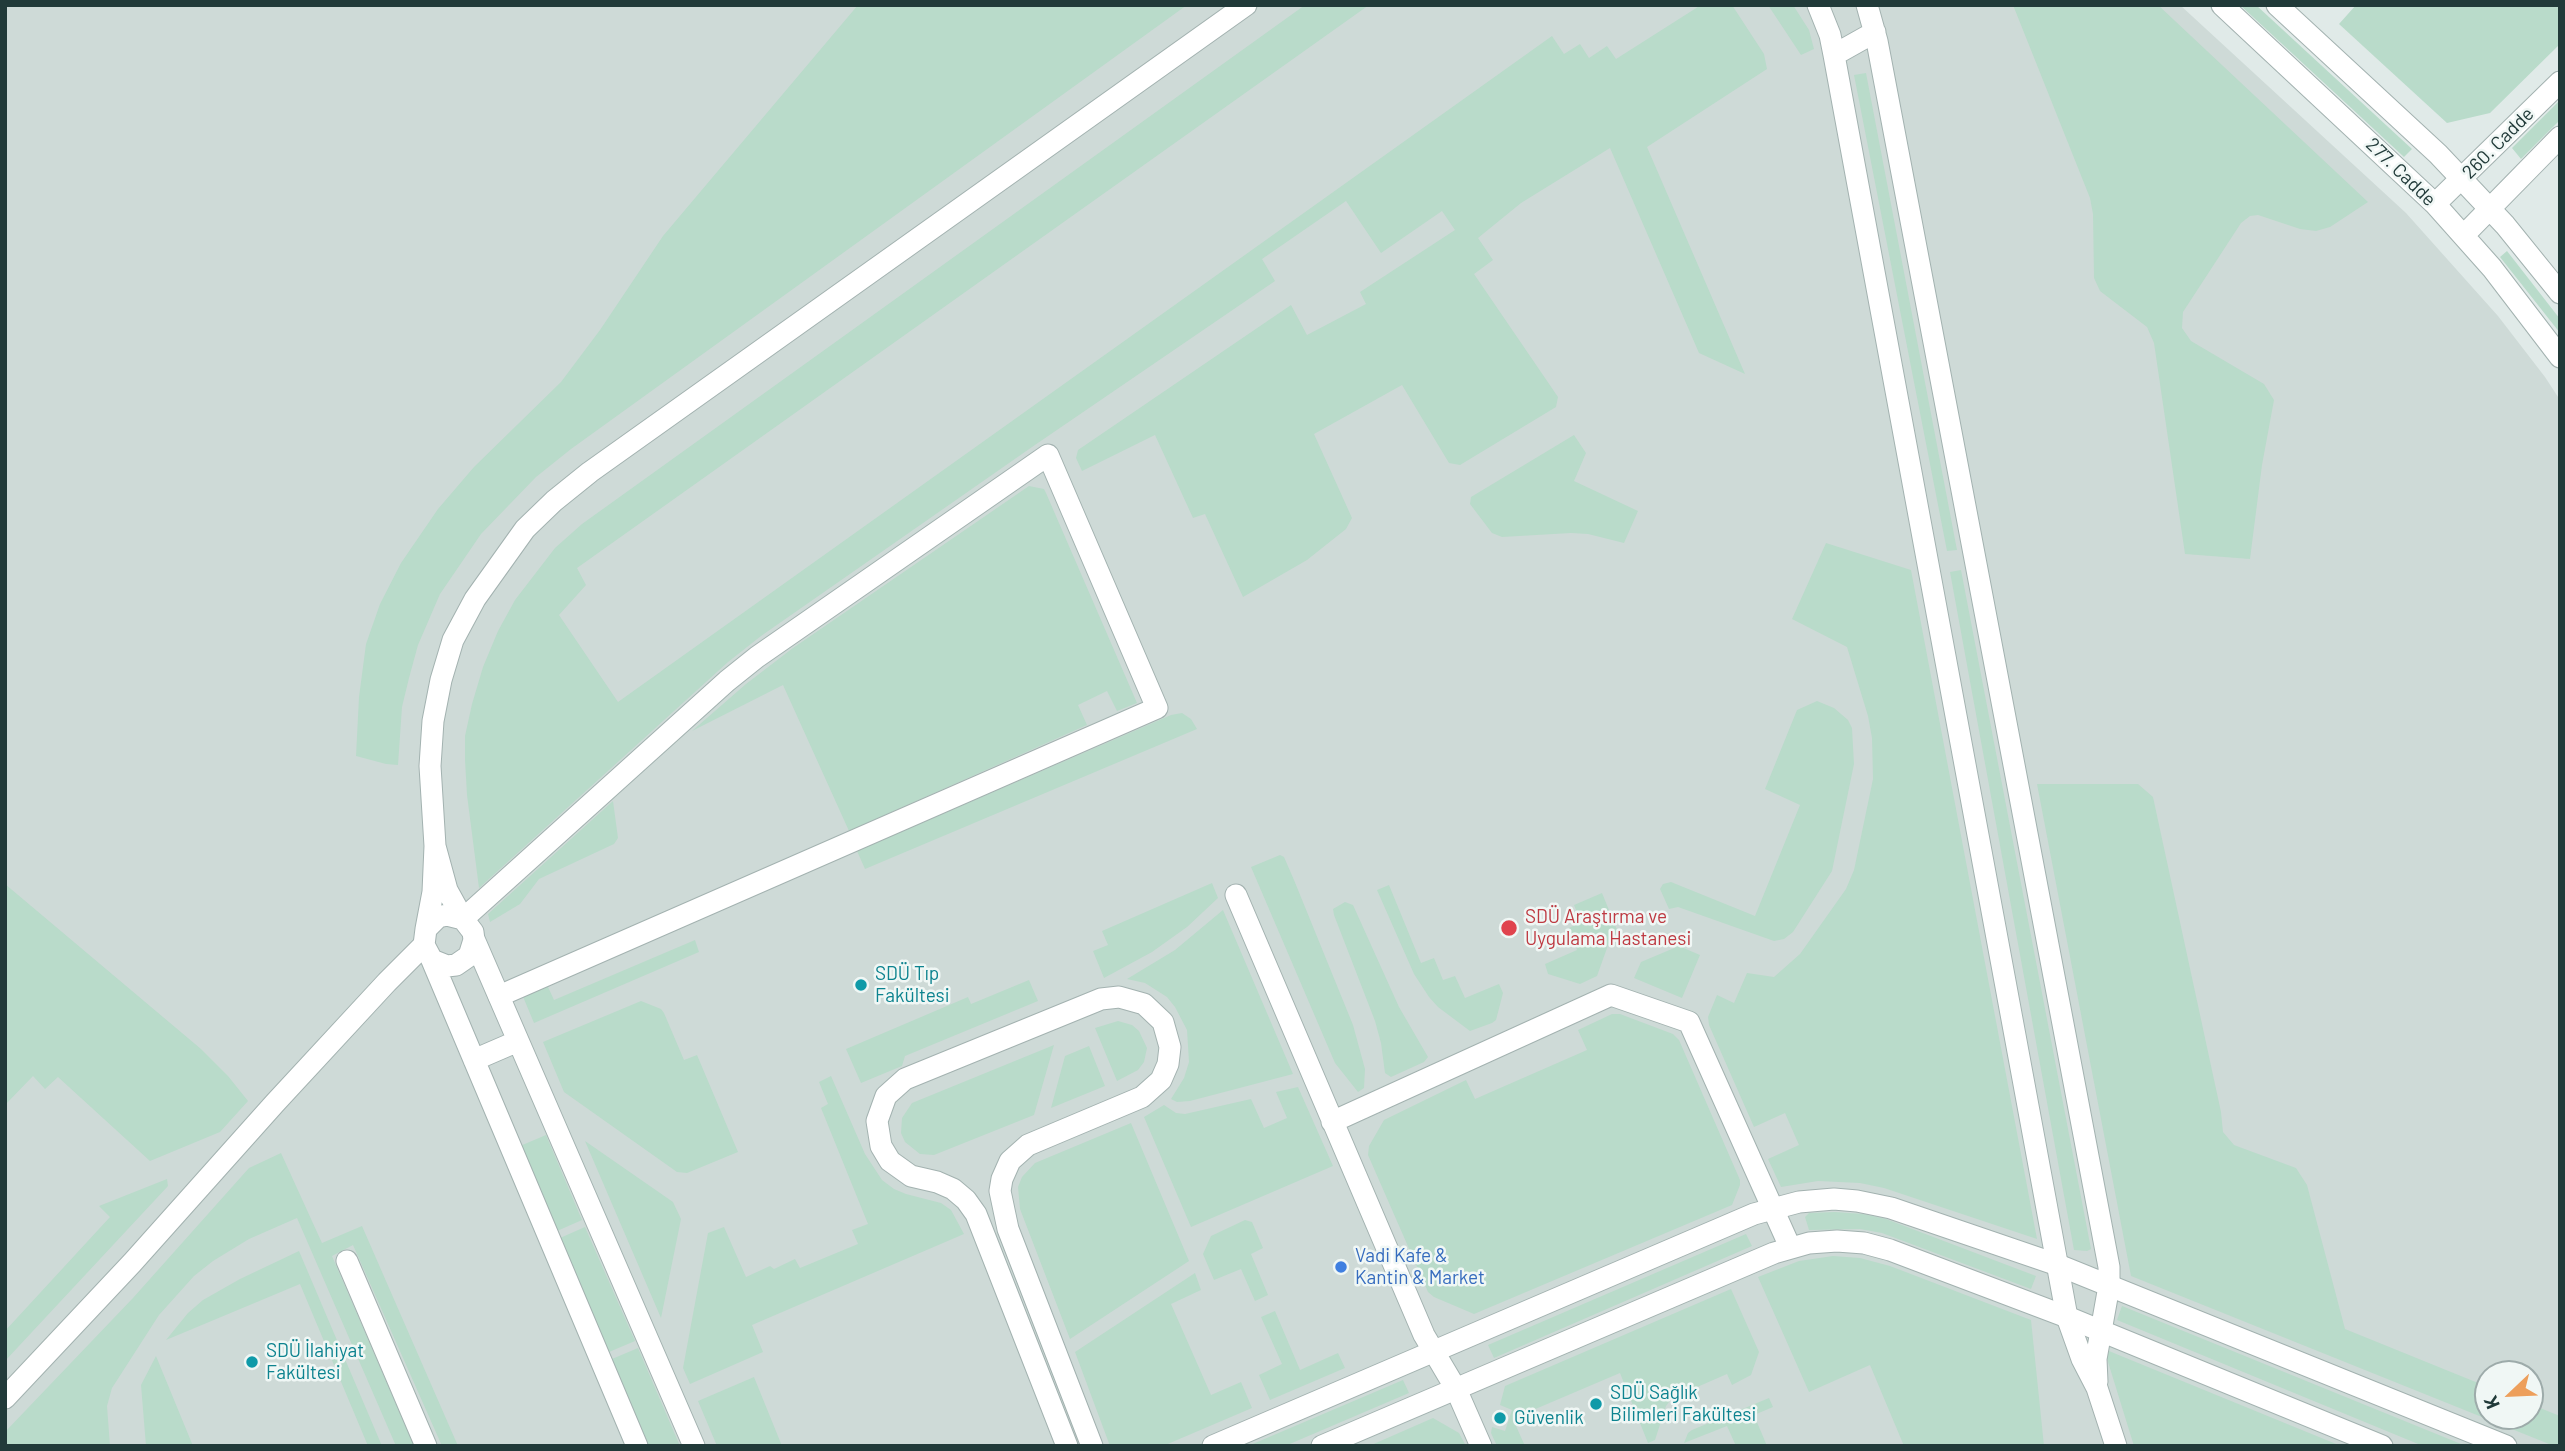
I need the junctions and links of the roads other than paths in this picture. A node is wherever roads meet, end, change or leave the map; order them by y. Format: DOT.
graph roads {
  1 [pos="1246,5"];
  2 [pos="1818,5"];
  3 [pos="1867,5"];
  4 [pos="2222,5"];
  5 [pos="2277,5"];
  6 [pos="1875,32"];
  7 [pos="1834,55"];
  8 [pos="2560,82"];
  9 [pos="2560,137"];
  10 [pos="2462,179"];
  11 [pos="2435,204"];
  12 [pos="2490,208"];
  13 [pos="2464,235"];
  14 [pos="2560,293"];
  15 [pos="2560,357"];
  16 [pos="435,846"];
  17 [pos="1236,895"];
  18 [pos="463,919"];
  19 [pos="474,939"];
  20 [pos="427,944"];
  21 [pos="499,996"];
  22 [pos="518,1041"];
  23 [pos="474,1060"];
  24 [pos="1332,1122"];
  25 [pos="1001,1183"];
  26 [pos="966,1200"];
  27 [pos="1772,1208"];
  28 [pos="1790,1247"];
  29 [pos="347,1261"];
  30 [pos="2058,1265"];
  31 [pos="2109,1286"];
  32 [pos="2067,1317"];
  33 [pos="2101,1331"];
  34 [pos="1434,1352"];
  35 [pos="2097,1388"];
  36 [pos="1456,1389"];
  37 [pos="5,1398"];
  38 [pos="426,1446"];
  39 [pos="637,1446"];
  40 [pos="694,1446"];
  41 [pos="1067,1446"];
  42 [pos="1092,1446"];
  43 [pos="1213,1446"];
  44 [pos="1322,1446"];
  45 [pos="1481,1446"];
  46 [pos="2116,1446"];
  47 [pos="2382,1446"];
  48 [pos="2506,1446"];
  1 -- 16 [label="street"];
  2 -- 7 [label="street"];
  3 -- 6 [label="street"];
  4 -- 11 [label="street, 277. Cadde"];
  5 -- 10 [label="street, 277. Cadde"];
  6 -- 7 [label="street"];
  6 -- 31 [label="street"];
  7 -- 30 [label="street"];
  8 -- 10 [label="street, 260. Cadde"];
  9 -- 12 [label="street, 260. Cadde"];
  10 -- 11 [label="street, 260. Cadde"];
  10 -- 12 [label="street, 277. Cadde"];
  11 -- 13 [label="street, 277. Cadde"];
  12 -- 13 [label="street, 260. Cadde"];
  12 -- 14 [label="street, 277. Cadde"];
  13 -- 15 [label="street, 277. Cadde"];
  16 -- 18 [label="street"];
  16 -- 20 [label="street"];
  17 -- 24 [label="street"];
  18 -- 19 [label="street"];
  18 -- 20 [label="street"];
  18 -- 21 [label="street"];
  19 -- 20 [label="street"];
  19 -- 21 [label="street"];
  20 -- 23 [label="street"];
  20 -- 37 [label="street"];
  21 -- 22 [label="street"];
  22 -- 23 [label="street"];
  22 -- 40 [label="street"];
  23 -- 39 [label="street"];
  24 -- 27 [label="street"];
  24 -- 34 [label="street"];
  25 -- 26 [label="street"];
  25 -- 26 [label="street"];
  25 -- 42 [label="street"];
  26 -- 41 [label="street"];
  27 -- 28 [label="street"];
  27 -- 30 [label="street"];
  27 -- 34 [label="street"];
  28 -- 32 [label="street"];
  28 -- 36 [label="street"];
  29 -- 38 [label="street"];
  30 -- 31 [label="street"];
  30 -- 32 [label="street"];
  31 -- 33 [label="street"];
  31 -- 48 [label="street"];
  32 -- 33 [label="street"];
  32 -- 35 [label="street"];
  33 -- 35 [label="street"];
  33 -- 47 [label="street"];
  34 -- 36 [label="street"];
  34 -- 43 [label="street"];
  35 -- 46 [label="street"];
  36 -- 44 [label="street"];
  36 -- 45 [label="street"];
}
